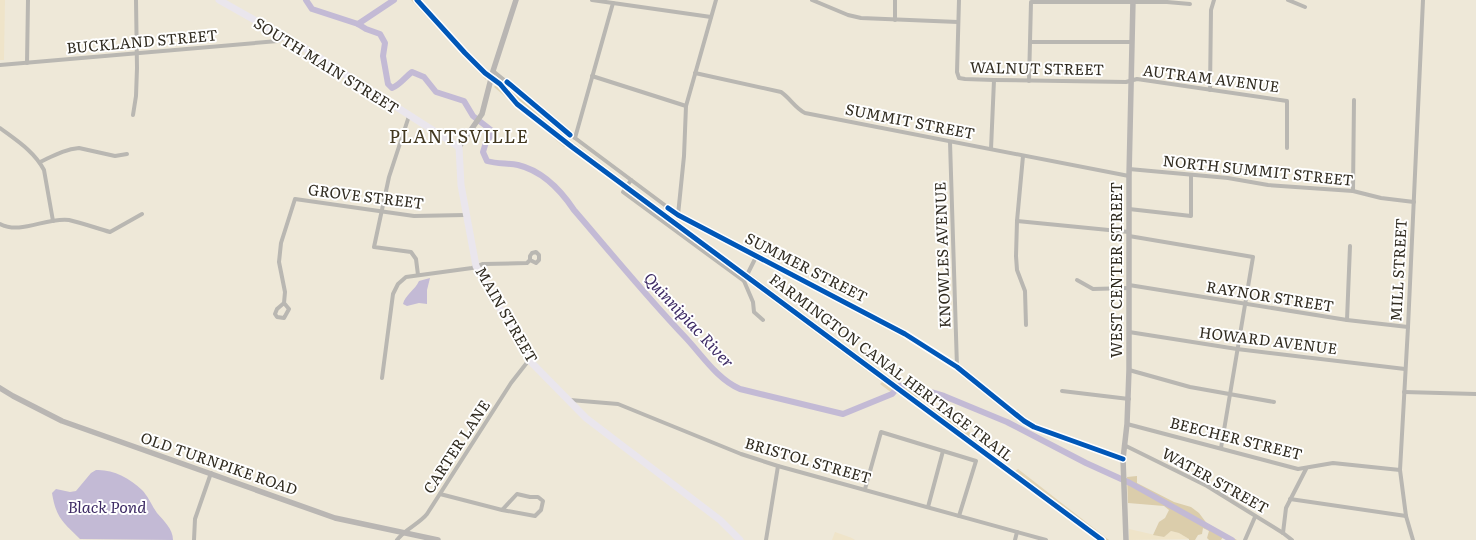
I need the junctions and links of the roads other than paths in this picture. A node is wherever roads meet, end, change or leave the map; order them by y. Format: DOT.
graph roads {
  1 [pos="28,0"];
  2 [pos="136,0"];
  3 [pos="219,0"];
  4 [pos="516,0"];
  5 [pos="592,0"];
  6 [pos="716,0"];
  7 [pos="812,0"];
  8 [pos="895,0"];
  9 [pos="959,0"];
  10 [pos="1214,0"];
  11 [pos="1288,0"];
  12 [pos="1423,0"];
  13 [pos="1133,2"];
  14 [pos="613,3"];
  15 [pos="1190,4"];
  16 [pos="1305,7"];
  17 [pos="711,17"];
  18 [pos="895,20"];
  19 [pos="958,22"];
  20 [pos="284,37"];
  21 [pos="1030,42"];
  22 [pos="1132,42"];
  23 [pos="136,53"];
  24 [pos="27,63"];
  25 [pos="0,65"];
  26 [pos="494,71"];
  27 [pos="695,73"];
  28 [pos="592,76"];
  29 [pos="994,80"];
  30 [pos="1029,81"];
  31 [pos="1132,81"];
  32 [pos="1210,90"];
  33 [pos="1354,100"];
  34 [pos="686,106"];
  35 [pos="133,115"];
  36 [pos="409,116"];
  37 [pos="0,128"];
  38 [pos="574,138"];
  39 [pos="950,142"];
  40 [pos="459,148"];
  41 [pos="1287,148"];
  42 [pos="991,149"];
  43 [pos="127,154"];
  44 [pos="1023,156"];
  45 [pos="40,162"];
  46 [pos="1129,173"];
  47 [pos="1191,175"];
  48 [pos="631,180"];
  49 [pos="1353,191"];
  50 [pos="1414,202"];
  51 [pos="1129,209"];
  52 [pos="382,211"];
  53 [pos="142,214"];
  54 [pos="678,215"];
  55 [pos="465,216"];
  56 [pos="53,221"];
  57 [pos="1017,221"];
  58 [pos="0,224"];
  59 [pos="1129,234"];
  60 [pos="1350,246"];
  61 [pos="756,257"];
  62 [pos="530,260"];
  63 [pos="476,266"];
  64 [pos="418,275"];
  65 [pos="744,280"];
  66 [pos="1077,280"];
  67 [pos="1130,287"];
  68 [pos="284,303"];
  69 [pos="1246,304"];
  70 [pos="763,320"];
  71 [pos="1347,320"];
  72 [pos="1026,325"];
  73 [pos="1408,327"];
  74 [pos="1129,332"];
  75 [pos="1237,350"];
  76 [pos="529,360"];
  77 [pos="958,367"];
  78 [pos="1405,368"];
  79 [pos="1129,370"];
  80 [pos="382,378"];
  81 [pos="0,388"];
  82 [pos="1062,391"];
  83 [pos="1404,392"];
  84 [pos="1229,393"];
  85 [pos="1476,394"];
  86 [pos="1129,399"];
  87 [pos="567,400"];
  88 [pos="1274,402"];
  89 [pos="1127,424"];
  90 [pos="1124,445"];
  91 [pos="1221,448"];
  92 [pos="943,451"];
  93 [pos="1124,459"];
  94 [pos="778,466"];
  95 [pos="1306,469"];
  96 [pos="1400,470"];
  97 [pos="210,473"];
  98 [pos="864,489"];
  99 [pos="440,494"];
  100 [pos="1290,499"];
  101 [pos="928,507"];
  102 [pos="502,510"];
  103 [pos="960,516"];
  104 [pos="1406,516"];
  105 [pos="1255,517"];
  106 [pos="404,532"];
  107 [pos="1017,532"];
  108 [pos="1283,533"];
  109 [pos="194,540"];
  110 [pos="397,540"];
  111 [pos="438,540"];
  112 [pos="740,540"];
  113 [pos="766,540"];
  114 [pos="1015,540"];
  115 [pos="1046,540"];
  116 [pos="1126,540"];
  117 [pos="1245,540"];
  118 [pos="1292,540"];
  119 [pos="1413,540"];
  1 -- 24 [label="street"];
  2 -- 23 [label="street"];
  3 -- 20 [label="highway, SOUTH MAIN STREET"];
  4 -- 26 [label="main road"];
  5 -- 14 [label="street"];
  6 -- 17 [label="street"];
  7 -- 18 [label="street"];
  8 -- 18 [label="street"];
  9 -- 19 [label="street, WALNUT STREET"];
  10 -- 32 [label="street"];
  11 -- 16 [label="street"];
  12 -- 50 [label="street, MILL STREET"];
  13 -- 15 [label="street"];
  13 -- 21 [label="street"];
  13 -- 22 [label="main road, WEST CENTER STREET"];
  14 -- 17 [label="street"];
  14 -- 28 [label="street"];
  17 -- 27 [label="street"];
  18 -- 19 [label="street"];
  19 -- 29 [label="street, WALNUT STREET"];
  20 -- 23 [label="street, BUCKLAND STREET"];
  20 -- 36 [label="highway, SOUTH MAIN STREET"];
  21 -- 22 [label="street"];
  21 -- 30 [label="street"];
  22 -- 31 [label="main road, WEST CENTER STREET"];
  23 -- 24 [label="street, BUCKLAND STREET"];
  23 -- 35 [label="street"];
  24 -- 25 [label="street, BUCKLAND STREET"];
  26 -- 38 [label="street, SUMMER STREET"];
  26 -- 40 [label="main road"];
  27 -- 34 [label="street"];
  27 -- 39 [label="street, SUMMIT STREET"];
  28 -- 34 [label="street"];
  28 -- 38 [label="street"];
  29 -- 30 [label="street, WALNUT STREET"];
  29 -- 42 [label="street"];
  30 -- 31 [label="street, WALNUT STREET"];
  31 -- 32 [label="street, AUTRAM AVENUE"];
  31 -- 46 [label="main road, WEST CENTER STREET"];
  32 -- 41 [label="street, AUTRAM AVENUE"];
  33 -- 49 [label="street"];
  34 -- 54 [label="street"];
  36 -- 40 [label="highway, SOUTH MAIN STREET"];
  36 -- 52 [label="street"];
  37 -- 45 [label="street"];
  38 -- 48 [label="street, SUMMER STREET"];
  39 -- 42 [label="street, SUMMIT STREET"];
  39 -- 77 [label="street, KNOWLES AVENUE"];
  40 -- 55 [label="highway, MAIN STREET"];
  42 -- 44 [label="street, SUMMIT STREET"];
  43 -- 45 [label="street"];
  44 -- 46 [label="street, SUMMIT STREET"];
  44 -- 57 [label="street"];
  45 -- 56 [label="street"];
  46 -- 47 [label="street, NORTH SUMMIT STREET"];
  46 -- 51 [label="main road, WEST CENTER STREET"];
  47 -- 49 [label="street, NORTH SUMMIT STREET"];
  47 -- 51 [label="street"];
  48 -- 54 [label="street, SUMMER STREET"];
  48 -- 65 [label="street"];
  49 -- 50 [label="street, NORTH SUMMIT STREET"];
  50 -- 73 [label="street, MILL STREET"];
  51 -- 59 [label="main road, WEST CENTER STREET"];
  52 -- 55 [label="street, GROVE STREET"];
  52 -- 64 [label="street"];
  52 -- 68 [label="street, GROVE STREET"];
  53 -- 56 [label="street"];
  54 -- 61 [label="street, SUMMER STREET"];
  55 -- 63 [label="highway, MAIN STREET"];
  56 -- 58 [label="street"];
  57 -- 59 [label="street"];
  57 -- 72 [label="street"];
  59 -- 67 [label="main road, WEST CENTER STREET"];
  59 -- 69 [label="street"];
  60 -- 71 [label="street"];
  61 -- 65 [label="street"];
  61 -- 77 [label="street, SUMMER STREET"];
  62 -- 63 [label="street"];
  63 -- 64 [label="street"];
  63 -- 76 [label="highway, MAIN STREET"];
  64 -- 80 [label="street"];
  65 -- 70 [label="street"];
  66 -- 67 [label="street, RAYNOR STREET"];
  67 -- 69 [label="street, RAYNOR STREET"];
  67 -- 74 [label="main road, WEST CENTER STREET"];
  69 -- 71 [label="street, RAYNOR STREET"];
  69 -- 75 [label="street"];
  71 -- 73 [label="street, RAYNOR STREET"];
  73 -- 78 [label="street, MILL STREET"];
  74 -- 75 [label="street, HOWARD AVENUE"];
  74 -- 79 [label="main road, WEST CENTER STREET"];
  75 -- 78 [label="street, HOWARD AVENUE"];
  75 -- 84 [label="street"];
  76 -- 87 [label="highway, MAIN STREET"];
  76 -- 99 [label="street, CARTER LANE"];
  77 -- 93 [label="street, SUMMER STREET"];
  78 -- 83 [label="street, MILL STREET"];
  79 -- 84 [label="street"];
  79 -- 86 [label="main road, WEST CENTER STREET"];
  81 -- 97 [label="main road, OLD TURNPIKE ROAD"];
  82 -- 86 [label="street"];
  83 -- 85 [label="street"];
  83 -- 96 [label="street, MILL STREET"];
  84 -- 88 [label="street"];
  84 -- 91 [label="street"];
  86 -- 89 [label="main road, WEST CENTER STREET"];
  87 -- 94 [label="street, BRISTOL STREET"];
  87 -- 112 [label="highway, MAIN STREET"];
  89 -- 90 [label="main road, WEST CENTER STREET"];
  89 -- 91 [label="street, BEECHER STREET"];
  90 -- 93 [label="main road, WEST CENTER STREET"];
  90 -- 105 [label="street, WATER STREET"];
  91 -- 95 [label="street, BEECHER STREET"];
  92 -- 98 [label="street"];
  92 -- 101 [label="street"];
  92 -- 103 [label="street"];
  93 -- 116 [label="main road, WEST CENTER STREET"];
  94 -- 98 [label="street, BRISTOL STREET"];
  94 -- 113 [label="street"];
  95 -- 96 [label="street, BEECHER STREET"];
  95 -- 100 [label="street"];
  96 -- 104 [label="street, MILL STREET"];
  97 -- 106 [label="main road, OLD TURNPIKE ROAD"];
  97 -- 109 [label="street"];
  98 -- 101 [label="street, BRISTOL STREET"];
  99 -- 102 [label="street"];
  99 -- 106 [label="street, CARTER LANE"];
  100 -- 104 [label="street"];
  100 -- 108 [label="street"];
  101 -- 103 [label="street, BRISTOL STREET"];
  102 -- 102 [label="street"];
  103 -- 107 [label="street, BRISTOL STREET"];
  104 -- 119 [label="street, MILL STREET"];
  105 -- 108 [label="street, WATER STREET"];
  105 -- 117 [label="street"];
  106 -- 110 [label="street, CARTER LANE"];
  106 -- 111 [label="main road, OLD TURNPIKE ROAD"];
  107 -- 114 [label="street"];
  107 -- 115 [label="street, BRISTOL STREET"];
  108 -- 118 [label="street, WATER STREET"];
}
